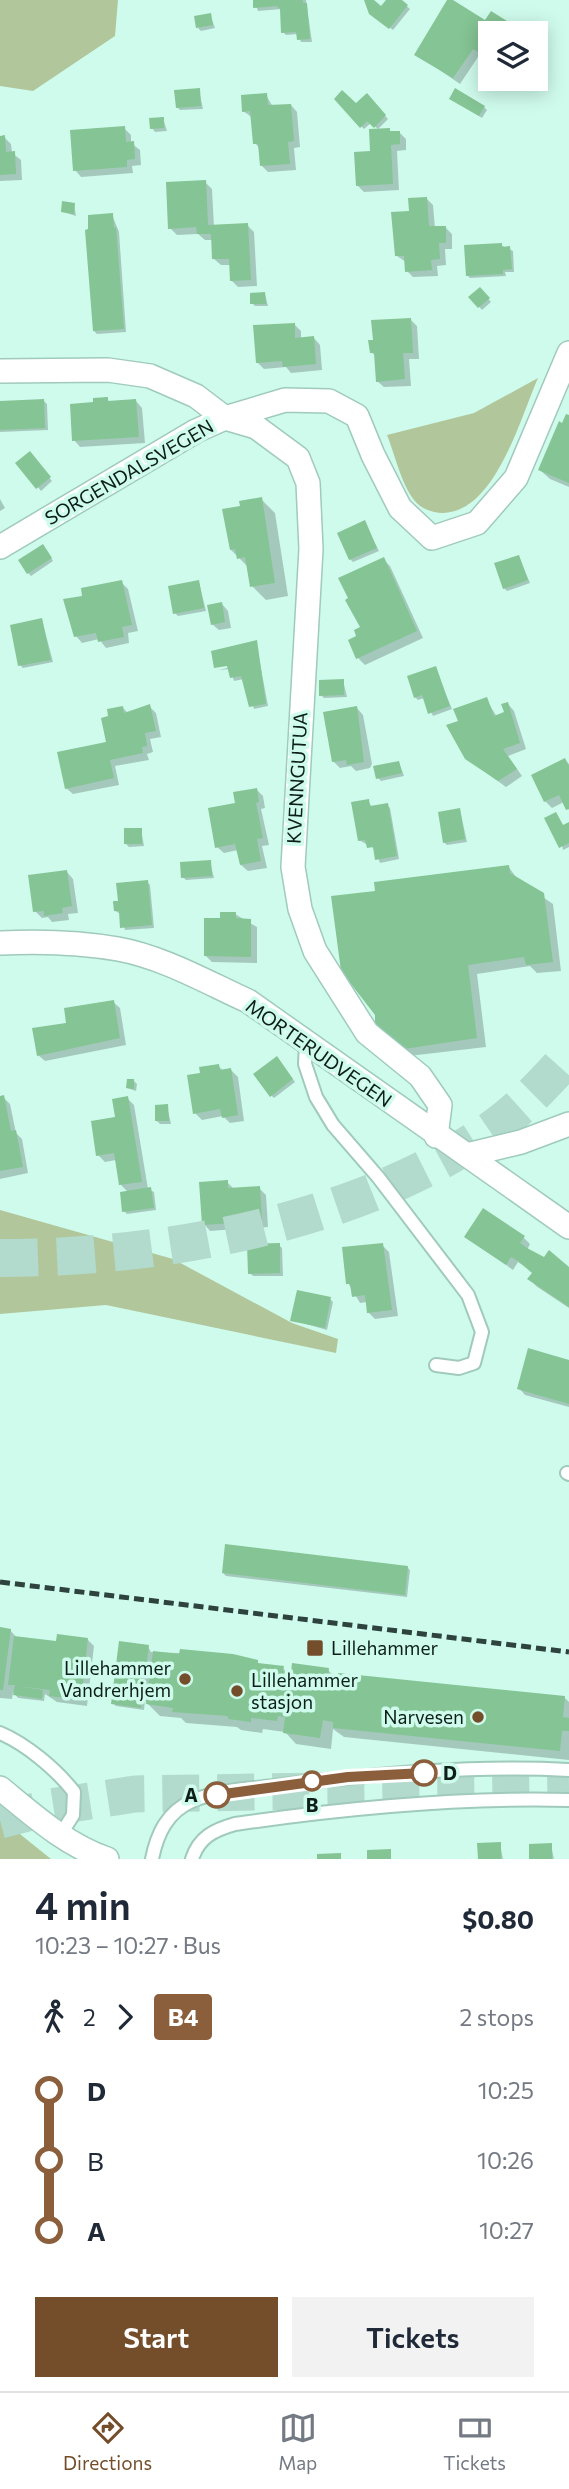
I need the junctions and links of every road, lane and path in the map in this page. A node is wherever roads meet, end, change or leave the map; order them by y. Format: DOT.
graph roads {
  1 [pos="569,353"];
  2 [pos="0,371"];
  3 [pos="225,418"];
  4 [pos="0,547"];
  5 [pos="0,943"];
  6 [pos="306,1043"];
  7 [pos="569,1124"];
  8 [pos="436,1136"];
  9 [pos="467,1155"];
  10 [pos="569,1227"];
  11 [pos="436,1365"];
  12 [pos="0,1733"];
  13 [pos="569,1770"];
  14 [pos="0,1788"];
  15 [pos="569,1800"];
  16 [pos="61,1834"];
  17 [pos="107,1859"];
  18 [pos="152,1859"];
  19 [pos="192,1859"];
  1 -- 3 [label="street, SORGENDALSVEGEN"];
  2 -- 3 [label="street, KVENNGUTUA"];
  3 -- 4 [label="street, SORGENDALSVEGEN"];
  3 -- 8 [label="street, KVENNGUTUA"];
  5 -- 6 [label="street, MORTERUDVEGEN"];
  6 -- 8 [label="street, MORTERUDVEGEN"];
  6 -- 11 [label="lane"];
  7 -- 9 [label="street"];
  8 -- 9 [label="street, MORTERUDVEGEN"];
  9 -- 10 [label="street, MORTERUDVEGEN"];
  12 -- 16 [label="lane"];
  13 -- 18 [label="lane"];
  14 -- 16 [label="street"];
  15 -- 19 [label="lane"];
  16 -- 17 [label="street"];
}
